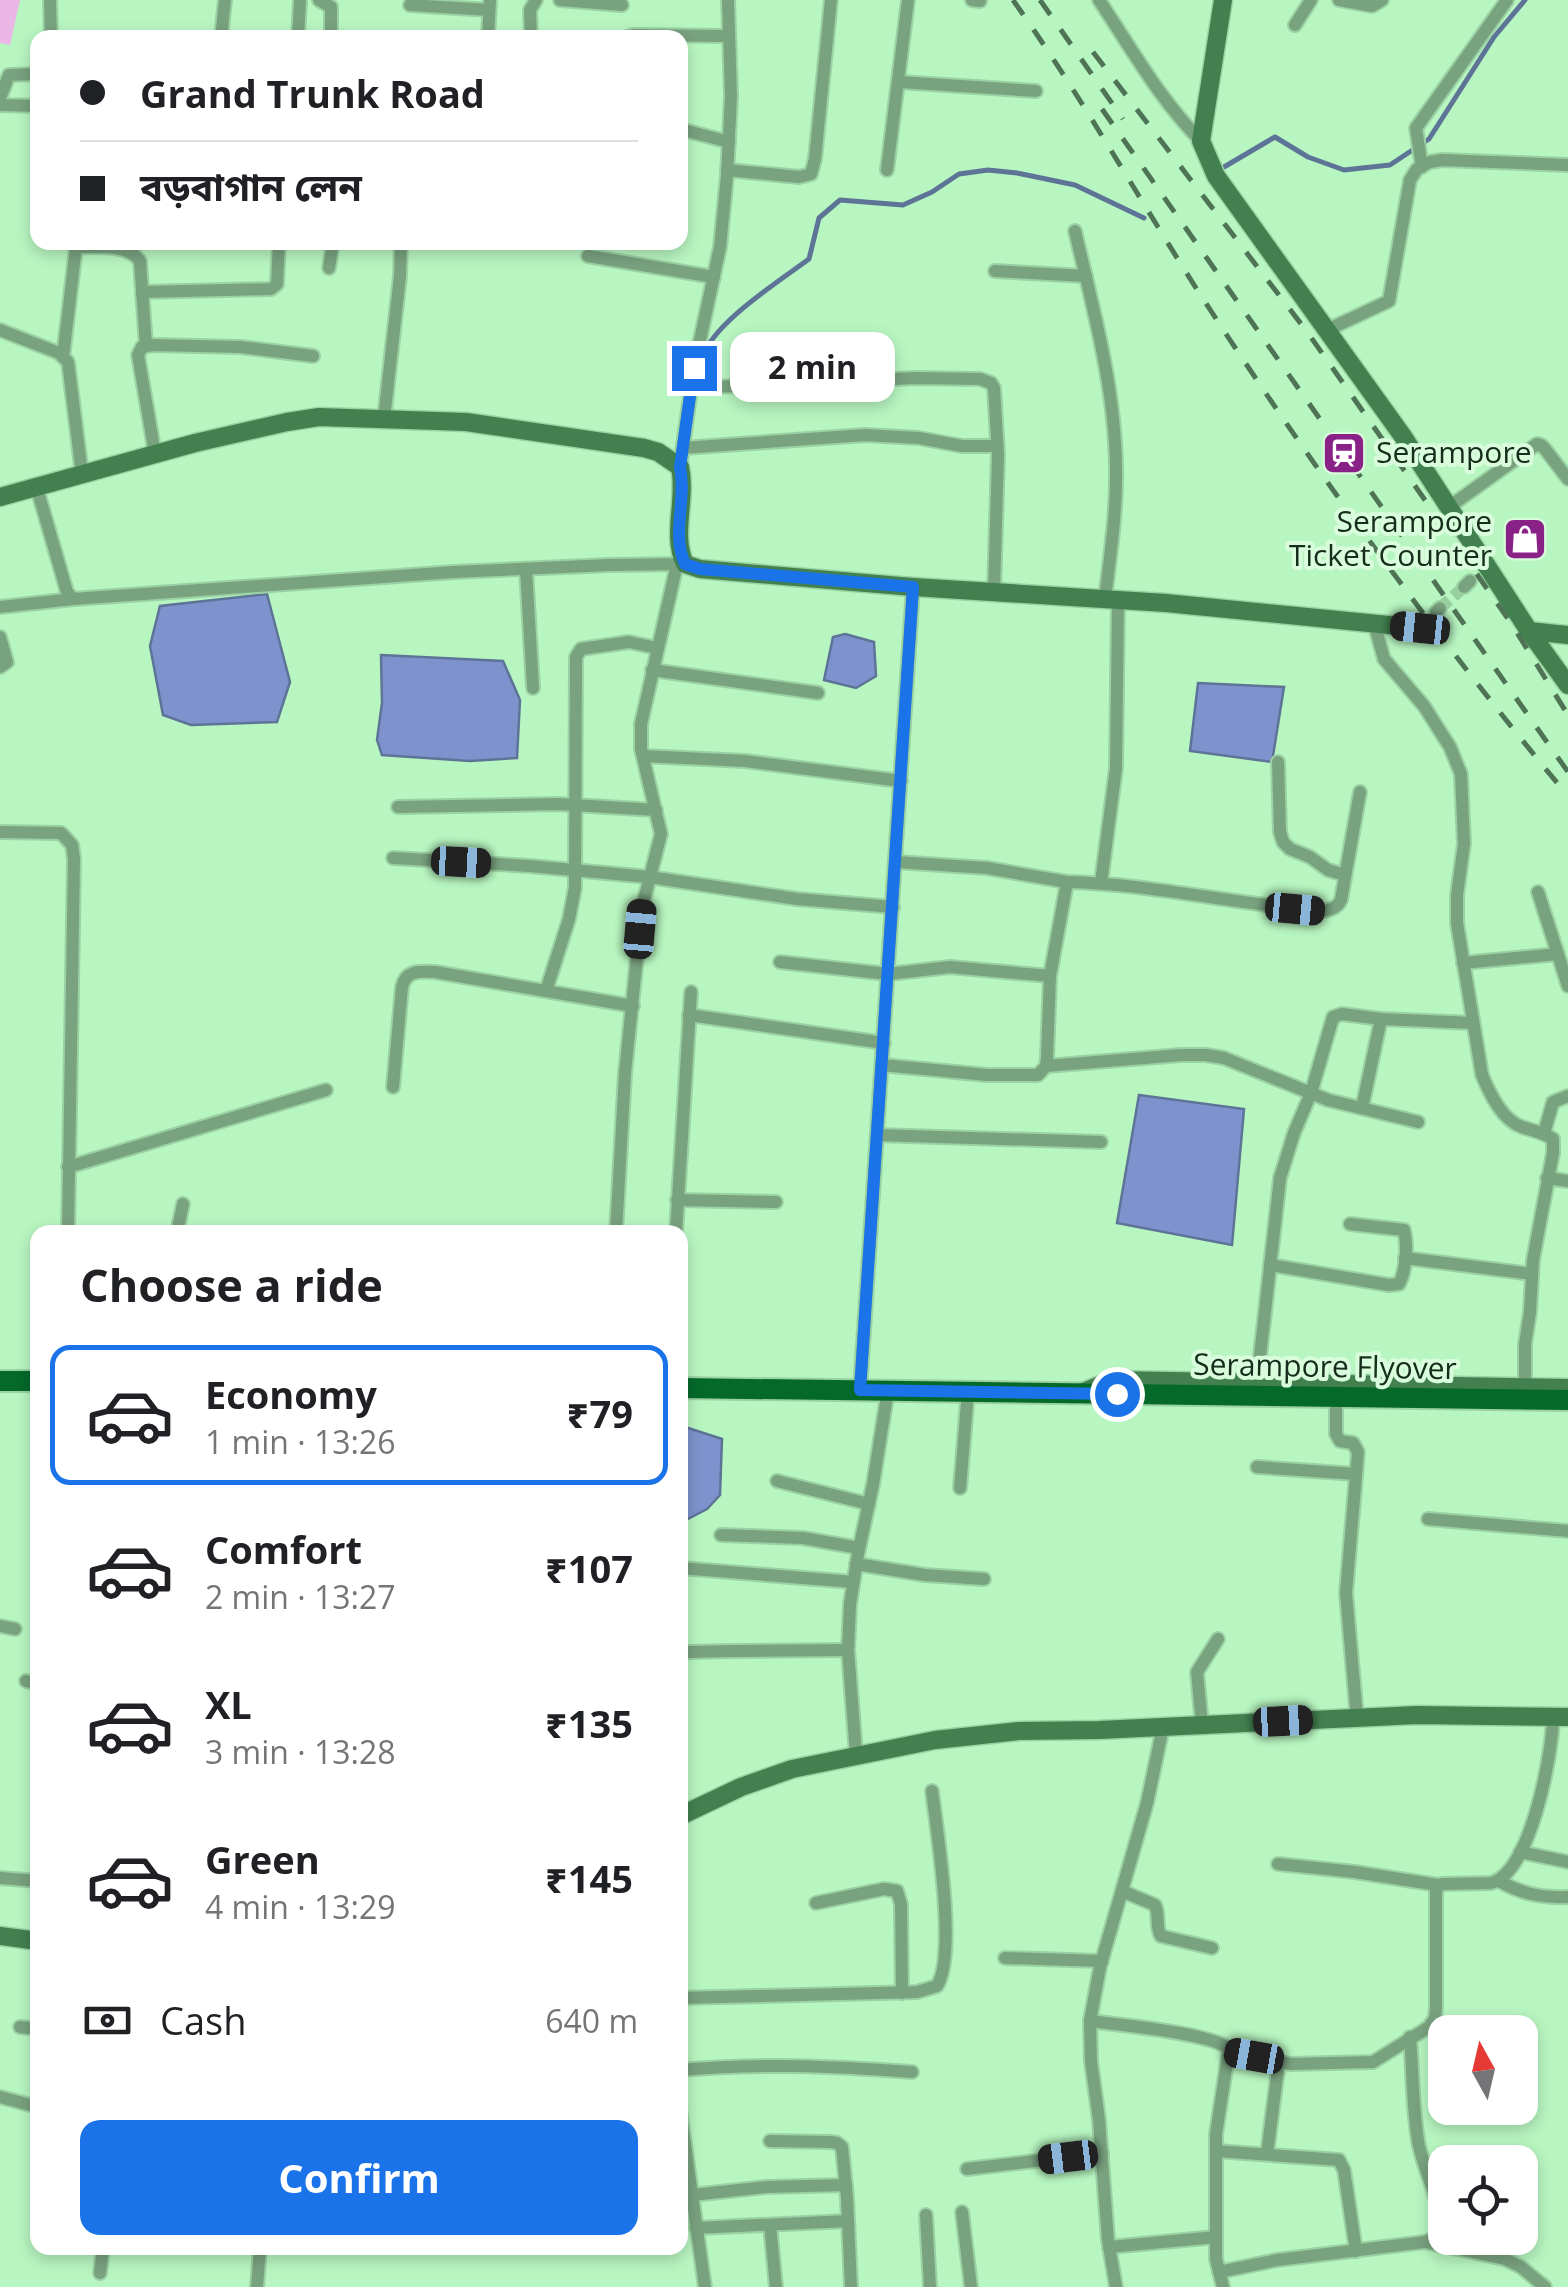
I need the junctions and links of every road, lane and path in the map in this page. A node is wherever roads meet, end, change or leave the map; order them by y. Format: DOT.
graph roads {
  1 [pos="50,0"];
  2 [pos="225,0"];
  3 [pos="300,0"];
  4 [pos="318,0"];
  5 [pos="536,0"];
  6 [pos="560,0"];
  7 [pos="728,0"];
  8 [pos="830,0"];
  9 [pos="908,0"];
  10 [pos="972,0"];
  11 [pos="1099,0"];
  12 [pos="1223,0"];
  13 [pos="1310,0"];
  14 [pos="1339,0"];
  15 [pos="1382,0"];
  16 [pos="980,1"];
  17 [pos="1500,2"];
  18 [pos="489,5"];
  19 [pos="622,5"];
  20 [pos="410,6"];
  21 [pos="1295,24"];
  22 [pos="51,30"];
  23 [pos="223,30"];
  24 [pos="298,30"];
  25 [pos="331,30"];
  26 [pos="488,30"];
  27 [pos="531,30"];
  28 [pos="688,36"];
  29 [pos="729,36"];
  30 [pos="30,74"];
  31 [pos="899,82"];
  32 [pos="1036,92"];
  33 [pos="0,101"];
  34 [pos="30,105"];
  35 [pos="688,131"];
  36 [pos="1202,141"];
  37 [pos="729,142"];
  38 [pos="1568,166"];
  39 [pos="1422,167"];
  40 [pos="727,170"];
  41 [pos="887,170"];
  42 [pos="1075,231"];
  43 [pos="76,250"];
  44 [pos="128,250"];
  45 [pos="279,250"];
  46 [pos="332,250"];
  47 [pos="401,250"];
  48 [pos="588,256"];
  49 [pos="329,268"];
  50 [pos="995,271"];
  51 [pos="1086,276"];
  52 [pos="714,277"];
  53 [pos="142,292"];
  54 [pos="0,330"];
  55 [pos="1326,330"];
  56 [pos="146,346"];
  57 [pos="64,356"];
  58 [pos="313,356"];
  59 [pos="691,388"];
  60 [pos="384,419"];
  61 [pos="997,446"];
  62 [pos="155,454"];
  63 [pos="682,458"];
  64 [pos="82,474"];
  65 [pos="1568,480"];
  66 [pos="36,485"];
  67 [pos="0,497"];
  68 [pos="1449,506"];
  69 [pos="681,564"];
  70 [pos="526,569"];
  71 [pos="913,587"];
  72 [pos="994,592"];
  73 [pos="73,599"];
  74 [pos="1112,599"];
  75 [pos="0,607"];
  76 [pos="1374,623"];
  77 [pos="1420,627"];
  78 [pos="1530,630"];
  79 [pos="1568,635"];
  80 [pos="0,638"];
  81 [pos="657,648"];
  82 [pos="0,667"];
  83 [pos="652,670"];
  84 [pos="1568,685"];
  85 [pos="532,688"];
  86 [pos="818,693"];
  87 [pos="643,756"];
  88 [pos="1278,762"];
  89 [pos="901,781"];
  90 [pos="1360,792"];
  91 [pos="574,805"];
  92 [pos="398,807"];
  93 [pos="656,810"];
  94 [pos="0,832"];
  95 [pos="393,858"];
  96 [pos="896,862"];
  97 [pos="576,871"];
  98 [pos="1346,875"];
  99 [pos="650,876"];
  100 [pos="1066,882"];
  101 [pos="1101,883"];
  102 [pos="1538,892"];
  103 [pos="893,907"];
  104 [pos="1558,954"];
  105 [pos="780,962"];
  106 [pos="1463,964"];
  107 [pos="888,974"];
  108 [pos="1050,976"];
  109 [pos="1568,986"];
  110 [pos="546,991"];
  111 [pos="690,992"];
  112 [pos="632,1006"];
  113 [pos="689,1015"];
  114 [pos="1381,1019"];
  115 [pos="1473,1023"];
  116 [pos="884,1042"];
  117 [pos="882,1066"];
  118 [pos="1046,1066"];
  119 [pos="393,1087"];
  120 [pos="326,1090"];
  121 [pos="1311,1093"];
  122 [pos="1568,1096"];
  123 [pos="1362,1108"];
  124 [pos="1418,1122"];
  125 [pos="1544,1134"];
  126 [pos="877,1135"];
  127 [pos="1102,1142"];
  128 [pos="68,1167"];
  129 [pos="1548,1178"];
  130 [pos="1568,1180"];
  131 [pos="677,1200"];
  132 [pos="776,1202"];
  133 [pos="183,1204"];
  134 [pos="1350,1224"];
  135 [pos="68,1225"];
  136 [pos="178,1225"];
  137 [pos="616,1225"];
  138 [pos="676,1225"];
  139 [pos="1405,1258"];
  140 [pos="1270,1265"];
  141 [pos="1532,1274"];
  142 [pos="0,1381"];
  143 [pos="30,1381"];
  144 [pos="1257,1384"];
  145 [pos="688,1388"];
  146 [pos="1525,1388"];
  147 [pos="1568,1388"];
  148 [pos="860,1390"];
  149 [pos="888,1390"];
  150 [pos="968,1392"];
  151 [pos="1054,1393"];
  152 [pos="1080,1394"];
  153 [pos="1568,1400"];
  154 [pos="1336,1406"];
  155 [pos="1568,1408"];
  156 [pos="1257,1467"];
  157 [pos="1356,1474"];
  158 [pos="777,1481"];
  159 [pos="960,1488"];
  160 [pos="869,1504"];
  161 [pos="1428,1519"];
  162 [pos="1568,1531"];
  163 [pos="721,1534"];
  164 [pos="859,1548"];
  165 [pos="856,1564"];
  166 [pos="688,1569"];
  167 [pos="984,1580"];
  168 [pos="854,1582"];
  169 [pos="1218,1639"];
  170 [pos="848,1650"];
  171 [pos="688,1652"];
  172 [pos="1357,1718"];
  173 [pos="1560,1718"];
  174 [pos="1202,1724"];
  175 [pos="1163,1727"];
  176 [pos="856,1754"];
  177 [pos="932,1791"];
  178 [pos="688,1810"];
  179 [pos="1520,1852"];
  180 [pos="1568,1862"];
  181 [pos="1278,1864"];
  182 [pos="0,1878"];
  183 [pos="30,1880"];
  184 [pos="1498,1881"];
  185 [pos="1438,1885"];
  186 [pos="1122,1891"];
  187 [pos="1568,1897"];
  188 [pos="816,1903"];
  189 [pos="0,1936"];
  190 [pos="30,1941"];
  191 [pos="1212,1948"];
  192 [pos="1004,1958"];
  193 [pos="1102,1961"];
  194 [pos="902,1993"];
  195 [pos="688,1998"];
  196 [pos="1090,2021"];
  197 [pos="20,2027"];
  198 [pos="30,2028"];
  199 [pos="1410,2037"];
  200 [pos="1229,2052"];
  201 [pos="1279,2061"];
  202 [pos="688,2069"];
  203 [pos="912,2072"];
  204 [pos="0,2096"];
  205 [pos="30,2105"];
  206 [pos="770,2142"];
  207 [pos="1216,2151"];
  208 [pos="1102,2153"];
  209 [pos="1268,2154"];
  210 [pos="688,2166"];
  211 [pos="967,2169"];
  212 [pos="846,2185"];
  213 [pos="692,2195"];
  214 [pos="962,2212"];
  215 [pos="926,2215"];
  216 [pos="848,2221"];
  217 [pos="770,2225"];
  218 [pos="696,2228"];
  219 [pos="1216,2237"];
  220 [pos="1425,2242"];
  221 [pos="1109,2247"];
  222 [pos="1356,2252"];
  223 [pos="102,2255"];
  224 [pos="259,2255"];
  225 [pos="1220,2272"];
  226 [pos="100,2273"];
  227 [pos="257,2287"];
  228 [pos="705,2287"];
  229 [pos="776,2287"];
  230 [pos="851,2287"];
  231 [pos="930,2287"];
  232 [pos="972,2287"];
  233 [pos="1116,2287"];
  234 [pos="1223,2287"];
  235 [pos="1545,2287"];
  1 -- 22 [label="street"];
  2 -- 23 [label="street"];
  3 -- 24 [label="street"];
  4 -- 25 [label="street"];
  5 -- 27 [label="street"];
  6 -- 19 [label="street"];
  7 -- 29 [label="street"];
  8 -- 40 [label="street"];
  9 -- 31 [label="street"];
  10 -- 16 [label="street"];
  11 -- 36 [label="street"];
  12 -- 36 [label="street"];
  13 -- 21 [label="street"];
  14 -- 15 [label="street"];
  17 -- 39 [label="street"];
  18 -- 20 [label="street"];
  18 -- 26 [label="street"];
  28 -- 29 [label="street"];
  29 -- 37 [label="street"];
  30 -- 33 [label="street"];
  31 -- 32 [label="street"];
  31 -- 41 [label="street"];
  33 -- 34 [label="street"];
  35 -- 37 [label="street"];
  36 -- 55 [label="street"];
  37 -- 40 [label="street"];
  38 -- 39 [label="street"];
  39 -- 55 [label="street"];
  40 -- 52 [label="street"];
  42 -- 51 [label="street"];
  43 -- 57 [label="street"];
  44 -- 53 [label="street"];
  45 -- 53 [label="street"];
  46 -- 49 [label="street"];
  47 -- 60 [label="street"];
  48 -- 52 [label="street"];
  50 -- 51 [label="street"];
  51 -- 74 [label="street"];
  52 -- 59 [label="street"];
  53 -- 56 [label="street"];
  54 -- 57 [label="street"];
  55 -- 68 [label="street"];
  56 -- 58 [label="street"];
  56 -- 62 [label="street"];
  57 -- 64 [label="street"];
  59 -- 61 [label="street"];
  59 -- 63 [label="street"];
  60 -- 62 [label="street"];
  60 -- 63 [label="street"];
  61 -- 63 [label="street"];
  61 -- 72 [label="street"];
  62 -- 64 [label="street"];
  63 -- 69 [label="street"];
  64 -- 66 [label="street"];
  65 -- 68 [label="street"];
  66 -- 67 [label="street"];
  66 -- 73 [label="street"];
  68 -- 78 [label="street"];
  69 -- 70 [label="street"];
  69 -- 71 [label="street"];
  69 -- 81 [label="street"];
  70 -- 73 [label="street"];
  70 -- 85 [label="street"];
  71 -- 72 [label="street"];
  71 -- 89 [label="street"];
  72 -- 74 [label="street"];
  73 -- 75 [label="street"];
  74 -- 76 [label="street"];
  74 -- 101 [label="street"];
  76 -- 77 [label="street"];
  76 -- 106 [label="street"];
  78 -- 79 [label="street"];
  78 -- 84 [label="street"];
  80 -- 82 [label="street"];
  81 -- 83 [label="street"];
  81 -- 91 [label="street"];
  83 -- 86 [label="street"];
  83 -- 87 [label="street"];
  87 -- 89 [label="street"];
  87 -- 93 [label="street"];
  88 -- 98 [label="street"];
  89 -- 96 [label="street"];
  90 -- 98 [label="street"];
  91 -- 92 [label="street"];
  91 -- 93 [label="street"];
  91 -- 97 [label="street"];
  93 -- 99 [label="street"];
  94 -- 128 [label="street"];
  95 -- 97 [label="street"];
  96 -- 100 [label="street"];
  96 -- 103 [label="street"];
  97 -- 99 [label="street"];
  97 -- 110 [label="street"];
  98 -- 101 [label="street"];
  99 -- 103 [label="street"];
  99 -- 112 [label="street"];
  100 -- 101 [label="street"];
  100 -- 108 [label="street"];
  102 -- 104 [label="street"];
  103 -- 107 [label="street"];
  104 -- 106 [label="street"];
  104 -- 109 [label="street"];
  105 -- 107 [label="street"];
  106 -- 115 [label="street"];
  107 -- 108 [label="street"];
  107 -- 116 [label="street"];
  108 -- 118 [label="street"];
  110 -- 112 [label="street"];
  110 -- 119 [label="street"];
  111 -- 113 [label="street"];
  112 -- 137 [label="street"];
  113 -- 116 [label="street"];
  113 -- 131 [label="street"];
  114 -- 115 [label="street"];
  114 -- 121 [label="street"];
  114 -- 123 [label="street"];
  115 -- 125 [label="street"];
  116 -- 117 [label="street"];
  117 -- 118 [label="street"];
  117 -- 126 [label="street"];
  118 -- 121 [label="street"];
  120 -- 128 [label="street"];
  121 -- 123 [label="street"];
  121 -- 140 [label="street"];
  122 -- 125 [label="street"];
  123 -- 124 [label="street"];
  125 -- 129 [label="street"];
  126 -- 127 [label="street"];
  126 -- 148 [label="street"];
  128 -- 135 [label="street"];
  129 -- 130 [label="street"];
  129 -- 141 [label="street"];
  131 -- 132 [label="street"];
  131 -- 138 [label="street"];
  133 -- 136 [label="street"];
  134 -- 139 [label="street"];
  139 -- 140 [label="street"];
  139 -- 141 [label="street"];
  140 -- 144 [label="street"];
  141 -- 146 [label="street"];
  142 -- 143 [label="main road"];
  144 -- 146 [label="street"];
  144 -- 152 [label="street"];
  145 -- 148 [label="main road, Serampore Flyover"];
  146 -- 147 [label="street"];
  148 -- 149 [label="main road, Serampore Flyover"];
  149 -- 150 [label="main road, Serampore Flyover"];
  149 -- 160 [label="street"];
  150 -- 151 [label="main road, Serampore Flyover"];
  150 -- 159 [label="street"];
  151 -- 152 [label="main road, Serampore Flyover"];
  151 -- 154 [label="street"];
  152 -- 153 [label="main road, Serampore Flyover"];
  154 -- 155 [label="street"];
  154 -- 157 [label="street"];
  156 -- 157 [label="street"];
  157 -- 172 [label="street"];
  158 -- 160 [label="street"];
  160 -- 164 [label="street"];
  161 -- 162 [label="street"];
  163 -- 164 [label="street"];
  164 -- 165 [label="street"];
  165 -- 167 [label="street"];
  165 -- 168 [label="street"];
  166 -- 168 [label="street"];
  168 -- 170 [label="street"];
  169 -- 174 [label="street"];
  170 -- 171 [label="street"];
  170 -- 176 [label="street"];
  172 -- 173 [label="street"];
  172 -- 174 [label="street"];
  173 -- 179 [label="street"];
  174 -- 175 [label="street"];
  175 -- 176 [label="street"];
  175 -- 186 [label="street"];
  176 -- 178 [label="street"];
  177 -- 194 [label="street"];
  179 -- 180 [label="street"];
  179 -- 184 [label="street"];
  181 -- 185 [label="street"];
  182 -- 183 [label="street"];
  184 -- 185 [label="street"];
  184 -- 187 [label="street"];
  185 -- 199 [label="street"];
  186 -- 191 [label="street"];
  186 -- 193 [label="street"];
  188 -- 194 [label="street"];
  189 -- 190 [label="street"];
  192 -- 193 [label="street"];
  193 -- 196 [label="street"];
  194 -- 195 [label="street"];
  196 -- 200 [label="street"];
  196 -- 208 [label="street"];
  197 -- 198 [label="street"];
  199 -- 201 [label="street"];
  199 -- 220 [label="street"];
  200 -- 201 [label="street"];
  200 -- 207 [label="street"];
  201 -- 209 [label="street"];
  202 -- 203 [label="street"];
  204 -- 205 [label="street"];
  206 -- 212 [label="street"];
  207 -- 209 [label="street"];
  207 -- 219 [label="street"];
  208 -- 211 [label="street"];
  208 -- 221 [label="street"];
  209 -- 222 [label="street"];
  210 -- 213 [label="street"];
  212 -- 213 [label="street"];
  212 -- 216 [label="street"];
  213 -- 218 [label="street"];
  214 -- 232 [label="street"];
  215 -- 231 [label="street"];
  216 -- 217 [label="street"];
  216 -- 230 [label="street"];
  217 -- 218 [label="street"];
  217 -- 229 [label="street"];
  218 -- 228 [label="street"];
  219 -- 221 [label="street"];
  219 -- 225 [label="street"];
  220 -- 222 [label="street"];
  220 -- 235 [label="street"];
  221 -- 233 [label="street"];
  222 -- 225 [label="street"];
  223 -- 226 [label="street"];
  224 -- 227 [label="street"];
  225 -- 234 [label="street"];
}
